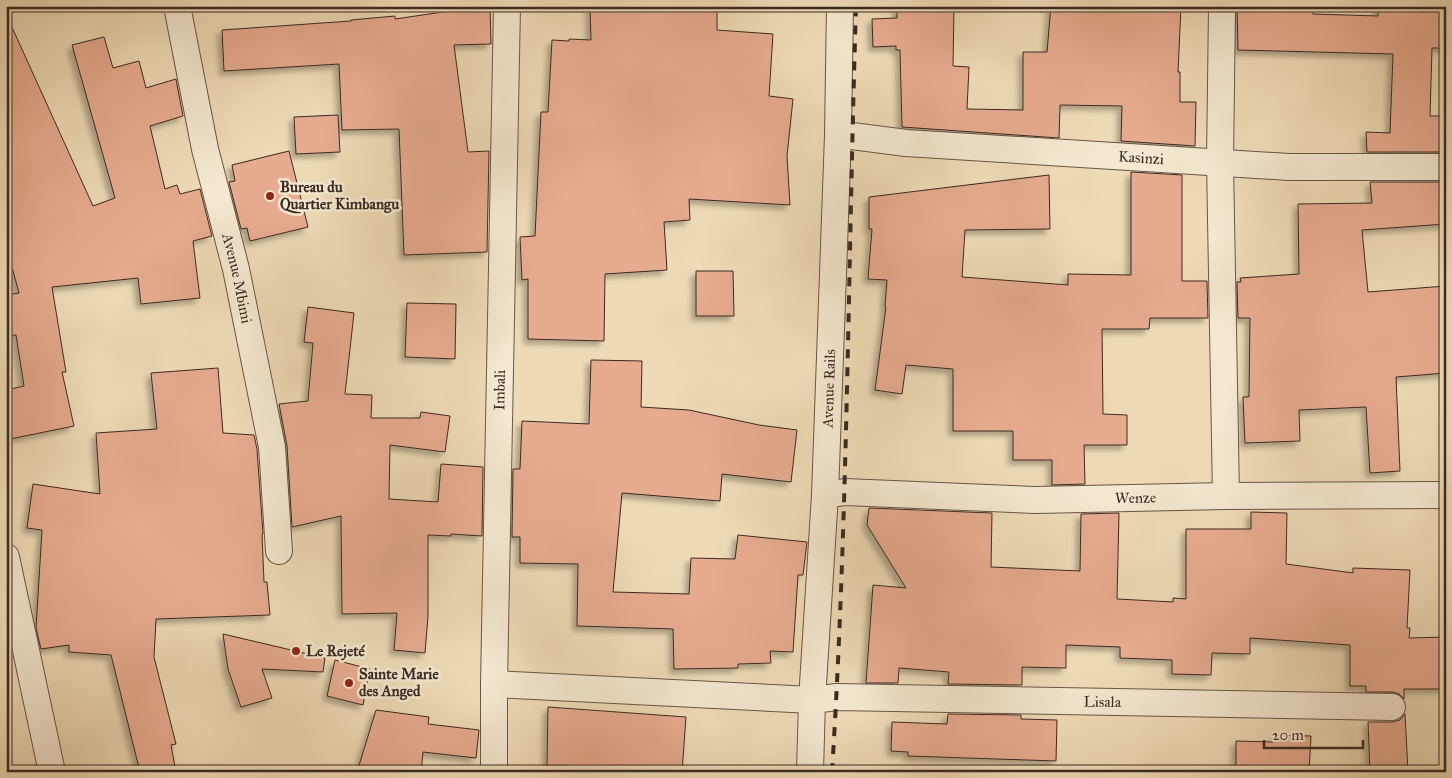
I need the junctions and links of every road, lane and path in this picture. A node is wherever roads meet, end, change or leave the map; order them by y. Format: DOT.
graph roads {
  1 [pos="177,6"];
  2 [pos="507,6"];
  3 [pos="840,6"];
  4 [pos="1222,6"];
  5 [pos="838,135"];
  6 [pos="1220,162"];
  7 [pos="1446,167"];
  8 [pos="825,495"];
  9 [pos="1446,495"];
  10 [pos="1226,496"];
  11 [pos="279,552"];
  12 [pos="6,557"];
  13 [pos="494,684"];
  14 [pos="812,700"];
  15 [pos="1392,707"];
  16 [pos="52,772"];
  17 [pos="494,772"];
  18 [pos="810,772"];
  1 -- 11 [label="street, Avenue Mbimi"];
  2 -- 13 [label="street, Imbali"];
  3 -- 5 [label="street, Avenue Rails"];
  4 -- 6 [label="street"];
  5 -- 6 [label="street, Kasinzi"];
  5 -- 8 [label="street, Avenue Rails"];
  6 -- 7 [label="street, Kasinzi"];
  6 -- 10 [label="street"];
  8 -- 10 [label="street, Wenze"];
  8 -- 14 [label="street, Avenue Rails"];
  9 -- 10 [label="street, Wenze"];
  12 -- 16 [label="street"];
  13 -- 14 [label="street, Lisala"];
  13 -- 17 [label="street, Imbali"];
  14 -- 15 [label="street, Lisala"];
  14 -- 18 [label="street, Avenue Rails"];
}
